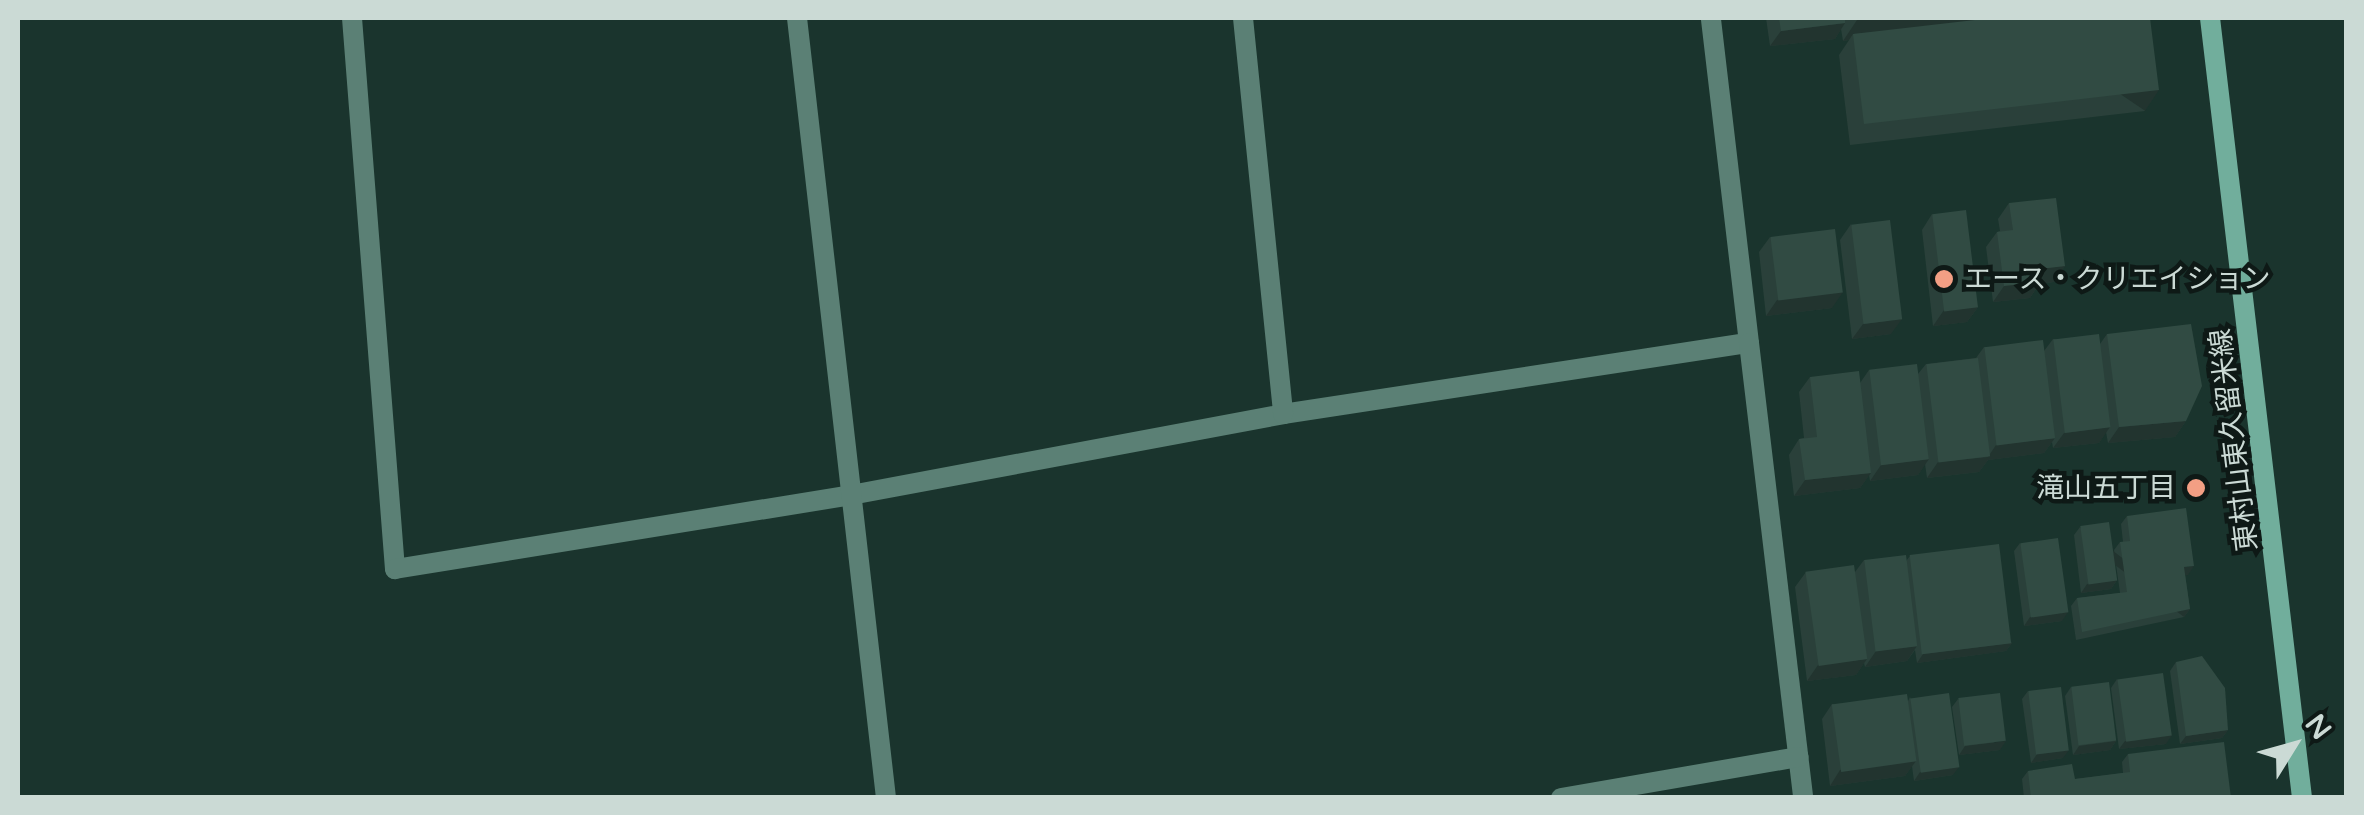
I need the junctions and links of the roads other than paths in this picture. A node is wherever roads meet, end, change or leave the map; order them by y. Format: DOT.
graph roads {
  1 [pos="352,18"];
  2 [pos="797,18"];
  3 [pos="1243,18"];
  4 [pos="1711,18"];
  5 [pos="2210,18"];
  6 [pos="1749,343"];
  7 [pos="1284,414"];
  8 [pos="851,495"];
  9 [pos="1798,757"];
  10 [pos="886,798"];
  11 [pos="1561,798"];
  12 [pos="1802,798"];
  13 [pos="2302,798"];
  1 -- 8 [label="street"];
  2 -- 8 [label="street"];
  3 -- 7 [label="street"];
  4 -- 6 [label="street"];
  5 -- 13 [label="main road, 東村山東久留米線"];
  6 -- 7 [label="street"];
  6 -- 9 [label="street"];
  7 -- 8 [label="street"];
  8 -- 10 [label="street"];
  9 -- 11 [label="street"];
  9 -- 12 [label="street"];
}
